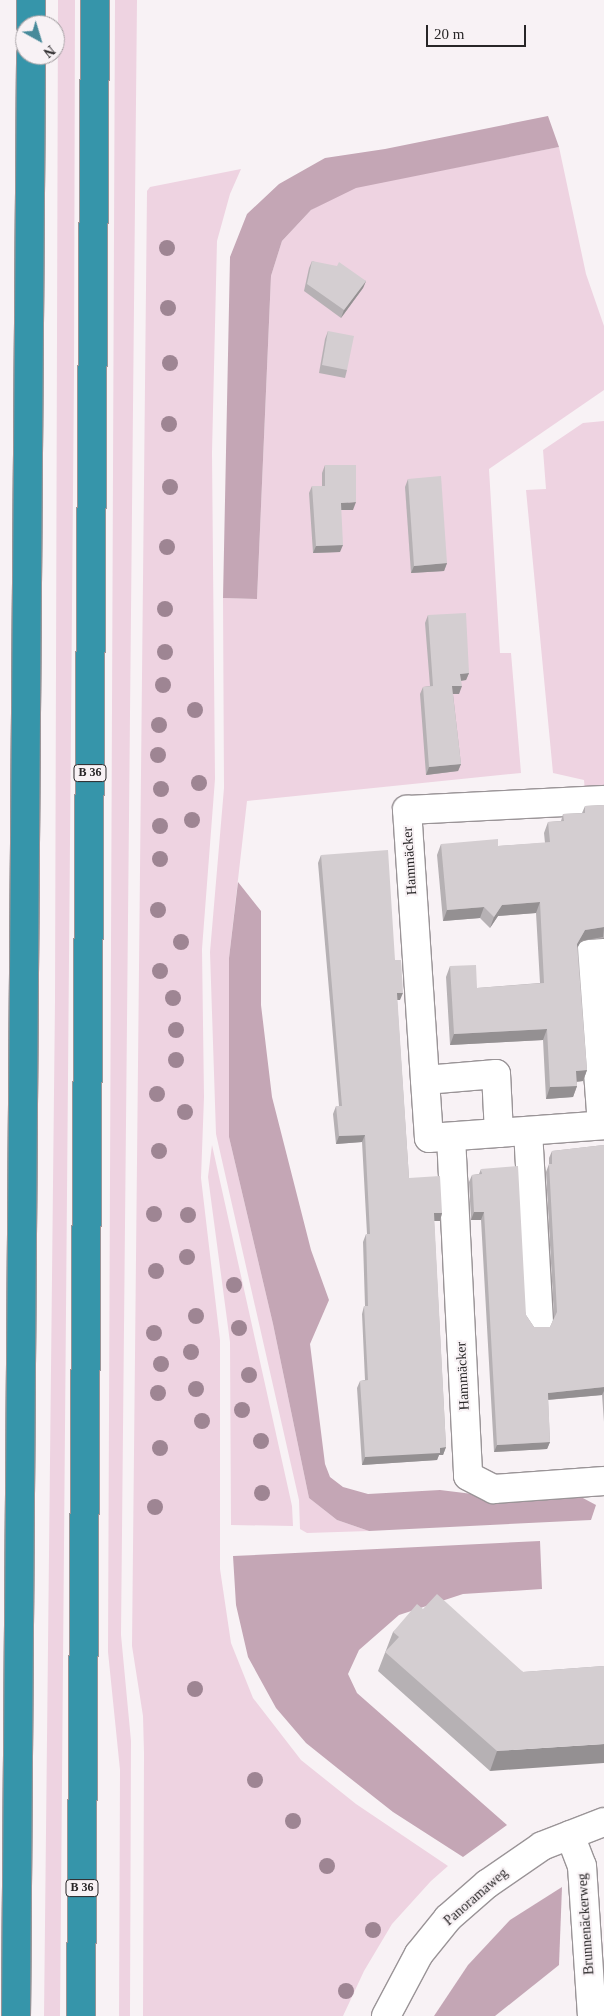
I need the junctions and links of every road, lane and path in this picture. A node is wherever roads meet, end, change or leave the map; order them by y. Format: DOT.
graph roads {
  1 [pos="31,0"];
  2 [pos="95,0"];
  3 [pos="31,15"];
  4 [pos="31,65"];
  5 [pos="604,800"];
  6 [pos="604,953"];
  7 [pos="425,1080"];
  8 [pos="603,1125"];
  9 [pos="528,1130"];
  10 [pos="499,1132"];
  11 [pos="451,1137"];
  12 [pos="539,1320"];
  13 [pos="604,1481"];
  14 [pos="604,1822"];
  15 [pos="570,1834"];
  16 [pos="16,2016"];
  17 [pos="81,2016"];
  18 [pos="386,2016"];
  19 [pos="592,2016"];
  1 -- 3 [label="highway"];
  2 -- 17 [label="highway, B 36"];
  4 -- 16 [label="highway"];
  5 -- 7 [label="street, Hammäcker"];
  6 -- 8 [label="street"];
  7 -- 10 [label="street"];
  7 -- 11 [label="street, Hammäcker"];
  8 -- 9 [label="street, Hammäcker"];
  9 -- 10 [label="street, Hammäcker"];
  9 -- 12 [label="street"];
  10 -- 11 [label="street, Hammäcker"];
  11 -- 13 [label="street, Hammäcker"];
  14 -- 15 [label="street, Panoramaweg"];
  15 -- 18 [label="street, Panoramaweg"];
  15 -- 19 [label="street, Brunnenäckerweg"];
}
